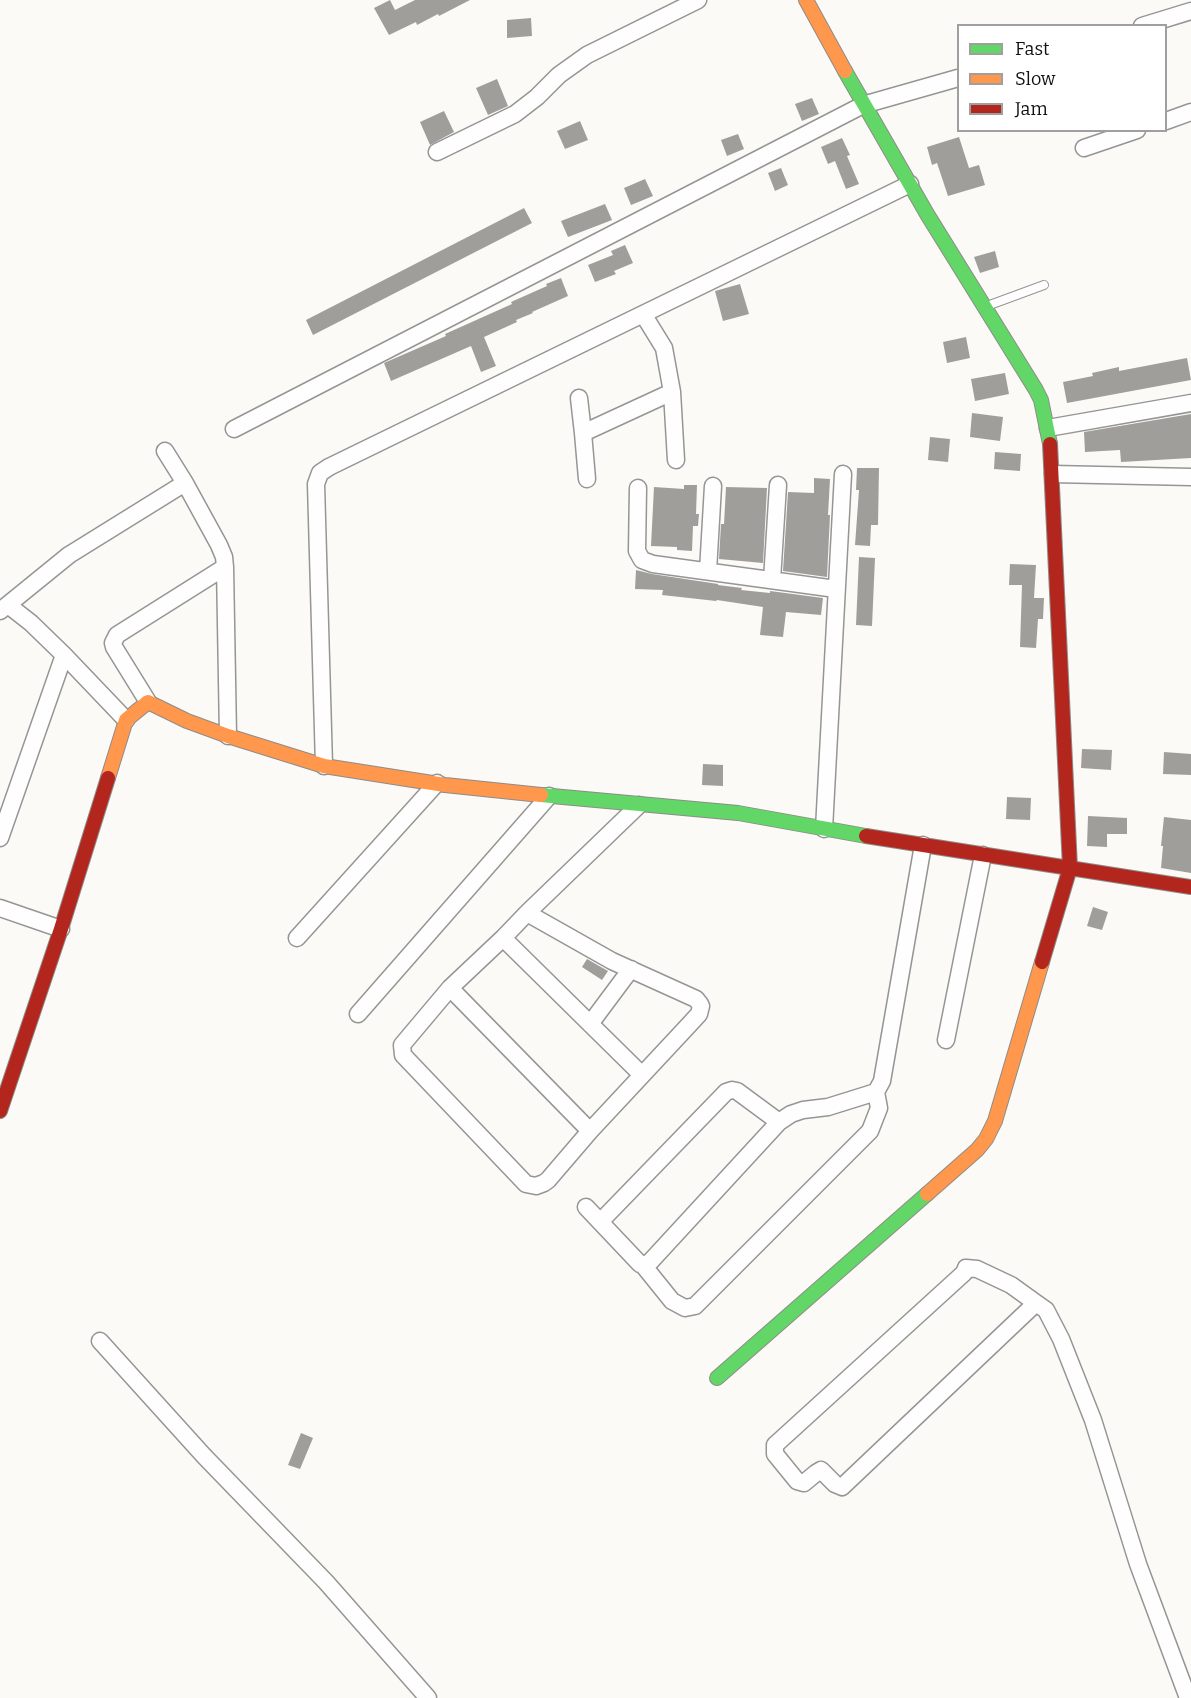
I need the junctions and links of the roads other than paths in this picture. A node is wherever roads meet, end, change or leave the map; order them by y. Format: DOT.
graph roads {
  1 [pos="698,0"];
  2 [pos="806,0"];
  3 [pos="1191,11"];
  4 [pos="1149,24"];
  5 [pos="957,78"];
  6 [pos="864,105"];
  7 [pos="1191,112"];
  8 [pos="1167,121"];
  9 [pos="1131,132"];
  10 [pos="1084,148"];
  11 [pos="437,152"];
  12 [pos="910,184"];
  13 [pos="1044,285"];
  14 [pos="984,308"];
  15 [pos="643,314"];
  16 [pos="672,392"];
  17 [pos="579,398"];
  18 [pos="1191,403"];
  19 [pos="1048,428"];
  20 [pos="234,429"];
  21 [pos="583,433"];
  22 [pos="165,452"];
  23 [pos="676,460"];
  24 [pos="843,474"];
  25 [pos="1053,474"];
  26 [pos="1191,477"];
  27 [pos="587,479"];
  28 [pos="185,483"];
  29 [pos="778,485"];
  30 [pos="713,486"];
  31 [pos="638,488"];
  32 [pos="225,567"];
  33 [pos="708,571"];
  34 [pos="772,580"];
  35 [pos="836,589"];
  36 [pos="4,608"];
  37 [pos="64,654"];
  38 [pos="148,702"];
  39 [pos="126,720"];
  40 [pos="228,736"];
  41 [pos="324,766"];
  42 [pos="437,783"];
  43 [pos="549,796"];
  44 [pos="639,805"];
  45 [pos="824,829"];
  46 [pos="0,838"];
  47 [pos="923,845"];
  48 [pos="983,855"];
  49 [pos="1070,868"];
  50 [pos="1191,887"];
  51 [pos="0,908"];
  52 [pos="527,913"];
  53 [pos="61,929"];
  54 [pos="297,938"];
  55 [pos="503,938"];
  56 [pos="631,969"];
  57 [pos="450,988"];
  58 [pos="358,1014"];
  59 [pos="590,1024"];
  60 [pos="946,1040"];
  61 [pos="642,1075"];
  62 [pos="876,1092"];
  63 [pos="0,1111"];
  64 [pos="778,1122"];
  65 [pos="590,1131"];
  66 [pos="586,1207"];
  67 [pos="600,1222"];
  68 [pos="643,1265"];
  69 [pos="1036,1303"];
  70 [pos="100,1341"];
  71 [pos="717,1378"];
  72 [pos="428,1698"];
  73 [pos="1188,1698"];
  1 -- 11 [label="street"];
  2 -- 6 [label="street"];
  3 -- 4 [label="street"];
  5 -- 6 [label="street"];
  6 -- 12 [label="street"];
  6 -- 20 [label="street"];
  7 -- 8 [label="street"];
  9 -- 10 [label="street"];
  12 -- 14 [label="street"];
  12 -- 15 [label="street"];
  13 -- 14 [label="lane"];
  14 -- 19 [label="street"];
  15 -- 16 [label="street"];
  15 -- 41 [label="street"];
  16 -- 21 [label="street"];
  16 -- 23 [label="street"];
  17 -- 21 [label="street"];
  18 -- 19 [label="street"];
  19 -- 25 [label="street"];
  21 -- 27 [label="street"];
  22 -- 28 [label="street"];
  24 -- 35 [label="street"];
  25 -- 26 [label="street"];
  25 -- 49 [label="street"];
  28 -- 32 [label="street"];
  28 -- 36 [label="street"];
  29 -- 34 [label="street"];
  30 -- 33 [label="street"];
  31 -- 33 [label="street"];
  32 -- 38 [label="street"];
  32 -- 40 [label="street"];
  33 -- 34 [label="street"];
  34 -- 35 [label="street"];
  35 -- 45 [label="street"];
  36 -- 37 [label="street"];
  37 -- 39 [label="street"];
  37 -- 46 [label="street"];
  38 -- 39 [label="street"];
  38 -- 40 [label="street"];
  39 -- 53 [label="street"];
  40 -- 41 [label="street"];
  41 -- 42 [label="street"];
  42 -- 43 [label="street"];
  42 -- 54 [label="street"];
  43 -- 44 [label="street"];
  43 -- 58 [label="street"];
  44 -- 45 [label="street"];
  44 -- 52 [label="street"];
  45 -- 47 [label="street"];
  47 -- 48 [label="street"];
  47 -- 62 [label="street"];
  48 -- 49 [label="street"];
  48 -- 60 [label="street"];
  49 -- 50 [label="street"];
  49 -- 71 [label="street"];
  51 -- 53 [label="street"];
  52 -- 55 [label="street"];
  52 -- 56 [label="street"];
  53 -- 63 [label="street"];
  55 -- 57 [label="street"];
  55 -- 59 [label="street"];
  56 -- 59 [label="street"];
  56 -- 61 [label="street"];
  57 -- 65 [label="street"];
  57 -- 65 [label="street"];
  59 -- 61 [label="street"];
  61 -- 65 [label="street"];
  62 -- 64 [label="street"];
  62 -- 68 [label="street"];
  64 -- 67 [label="street"];
  64 -- 68 [label="street"];
  66 -- 67 [label="street"];
  67 -- 68 [label="street"];
  69 -- 69 [label="street"];
  69 -- 73 [label="street"];
  70 -- 72 [label="street"];
}
